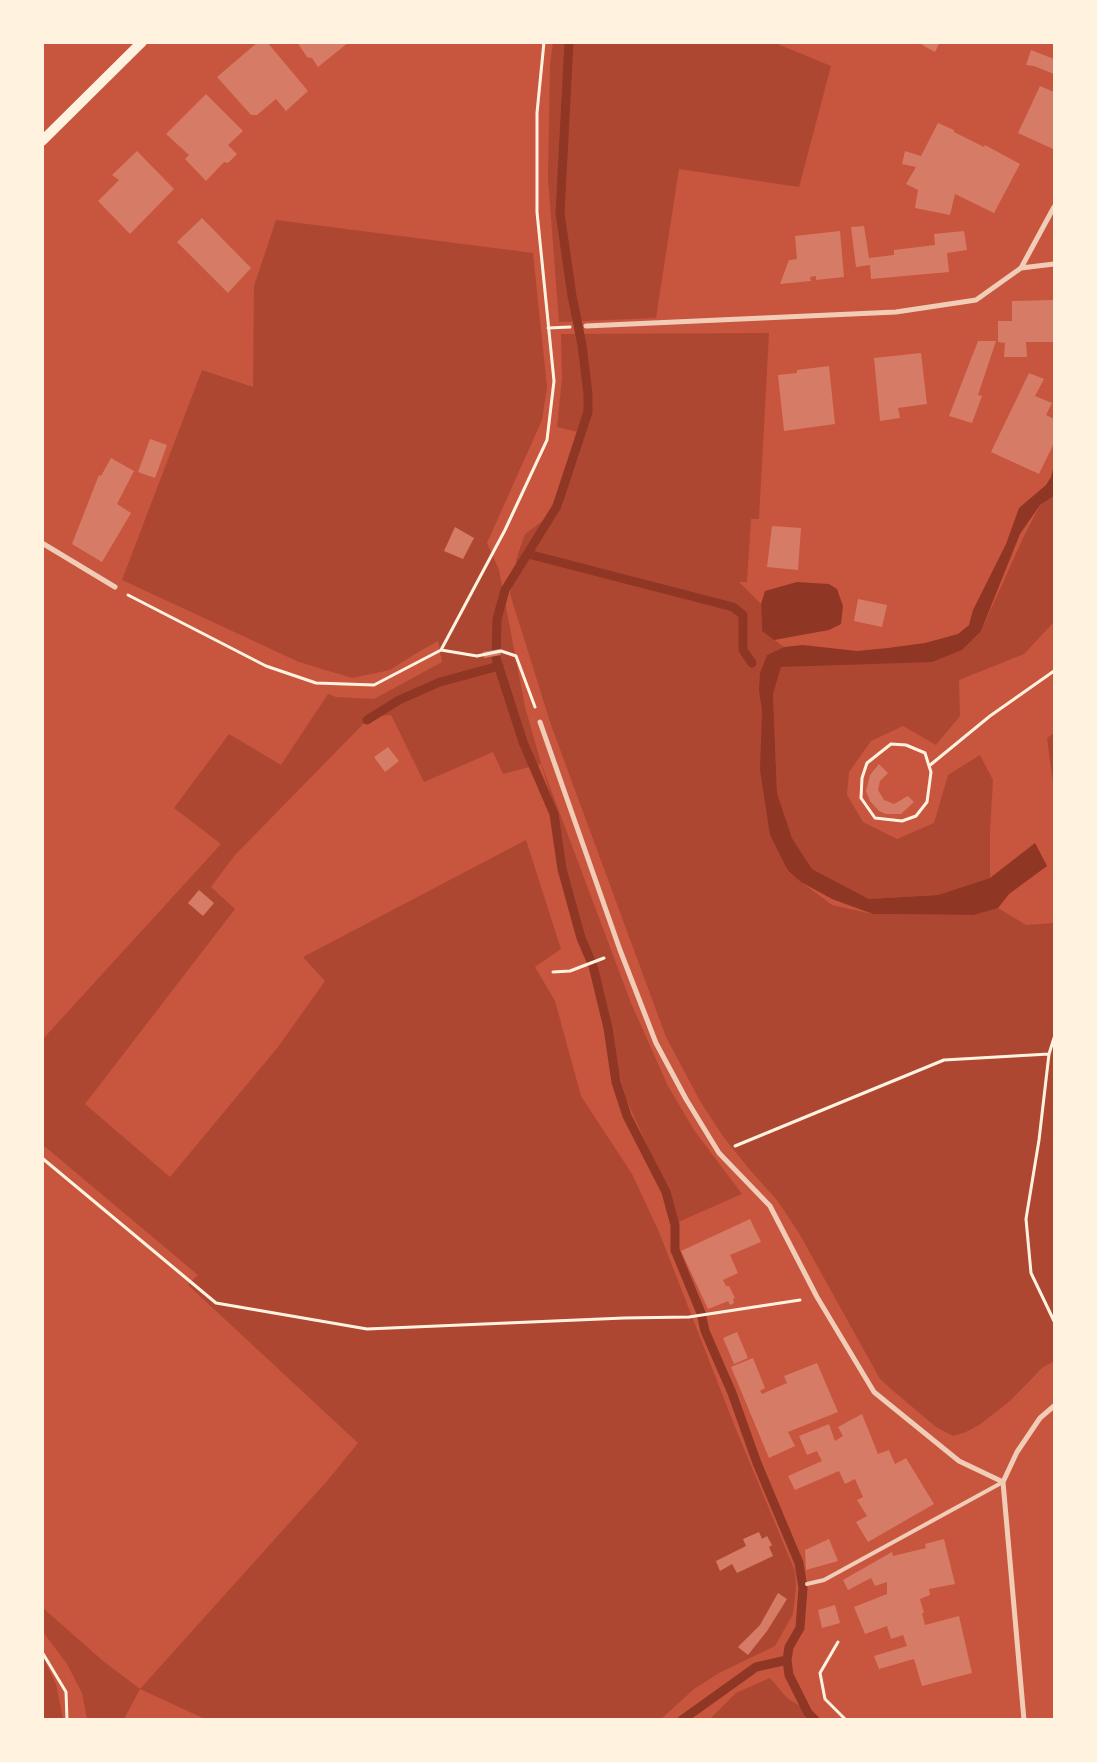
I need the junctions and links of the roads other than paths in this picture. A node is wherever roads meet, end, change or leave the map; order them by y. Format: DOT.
graph roads {
  1 [pos="142,42"];
  2 [pos="42,142"];
  3 [pos="1054,206"];
  4 [pos="1054,264"];
  5 [pos="1021,268"];
  6 [pos="586,326"];
  7 [pos="42,543"];
  8 [pos="115,587"];
  9 [pos="540,722"];
  10 [pos="1054,1406"];
  11 [pos="1003,1482"];
  12 [pos="807,1584"];
  13 [pos="1024,1720"];
  1 -- 2 [label="main road"];
  3 -- 5 [label="street"];
  4 -- 5 [label="street"];
  5 -- 6 [label="street"];
  7 -- 8 [label="street"];
  9 -- 11 [label="street"];
  10 -- 11 [label="street"];
  11 -- 12 [label="lane"];
  11 -- 13 [label="street"];
}
